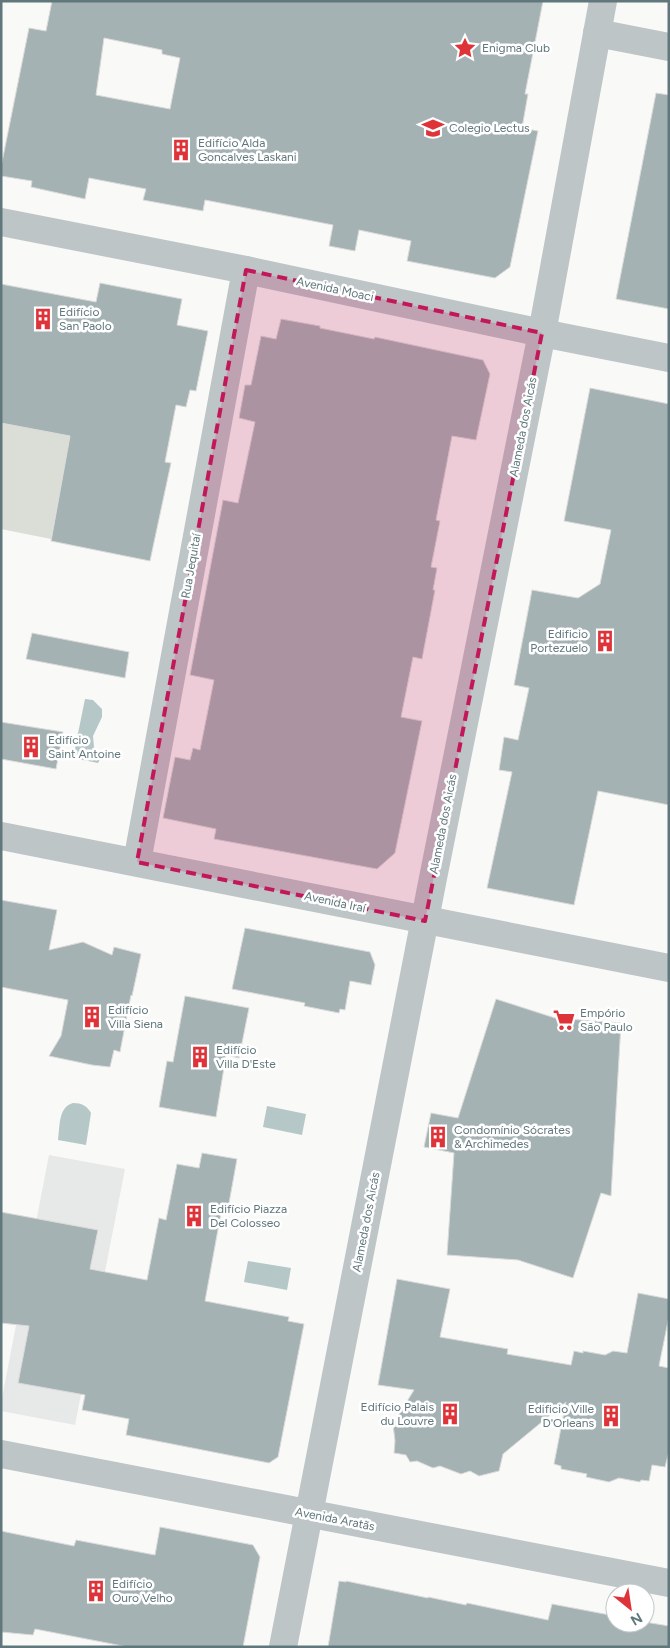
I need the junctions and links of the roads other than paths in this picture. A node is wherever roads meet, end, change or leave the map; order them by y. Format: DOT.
graph roads {
  1 [pos="603,1"];
  2 [pos="597,33"];
  3 [pos="669,47"];
  4 [pos="1,222"];
  5 [pos="246,270"];
  6 [pos="542,333"];
  7 [pos="669,358"];
  8 [pos="1,836"];
  9 [pos="137,862"];
  10 [pos="425,921"];
  11 [pos="669,968"];
  12 [pos="1,1454"];
  13 [pos="309,1514"];
  14 [pos="669,1583"];
  15 [pos="283,1647"];
  1 -- 2 [label="street, Alameda dos Aicás"];
  2 -- 3 [label="street"];
  2 -- 6 [label="street, Alameda dos Aicás"];
  4 -- 5 [label="street, Avenida Moaci"];
  5 -- 6 [label="street, Avenida Moaci"];
  5 -- 9 [label="street, Rua Jequitaí"];
  6 -- 7 [label="street, Avenida Moaci"];
  6 -- 10 [label="street, Alameda dos Aicás"];
  8 -- 9 [label="street, Avenida Iraí"];
  9 -- 10 [label="street, Avenida Iraí"];
  10 -- 11 [label="street, Avenida Iraí"];
  10 -- 13 [label="street, Alameda dos Aicás"];
  12 -- 13 [label="street, Avenida Aratãs"];
  13 -- 14 [label="street, Avenida Aratãs"];
  13 -- 15 [label="street, Alameda dos Aicás"];
}
